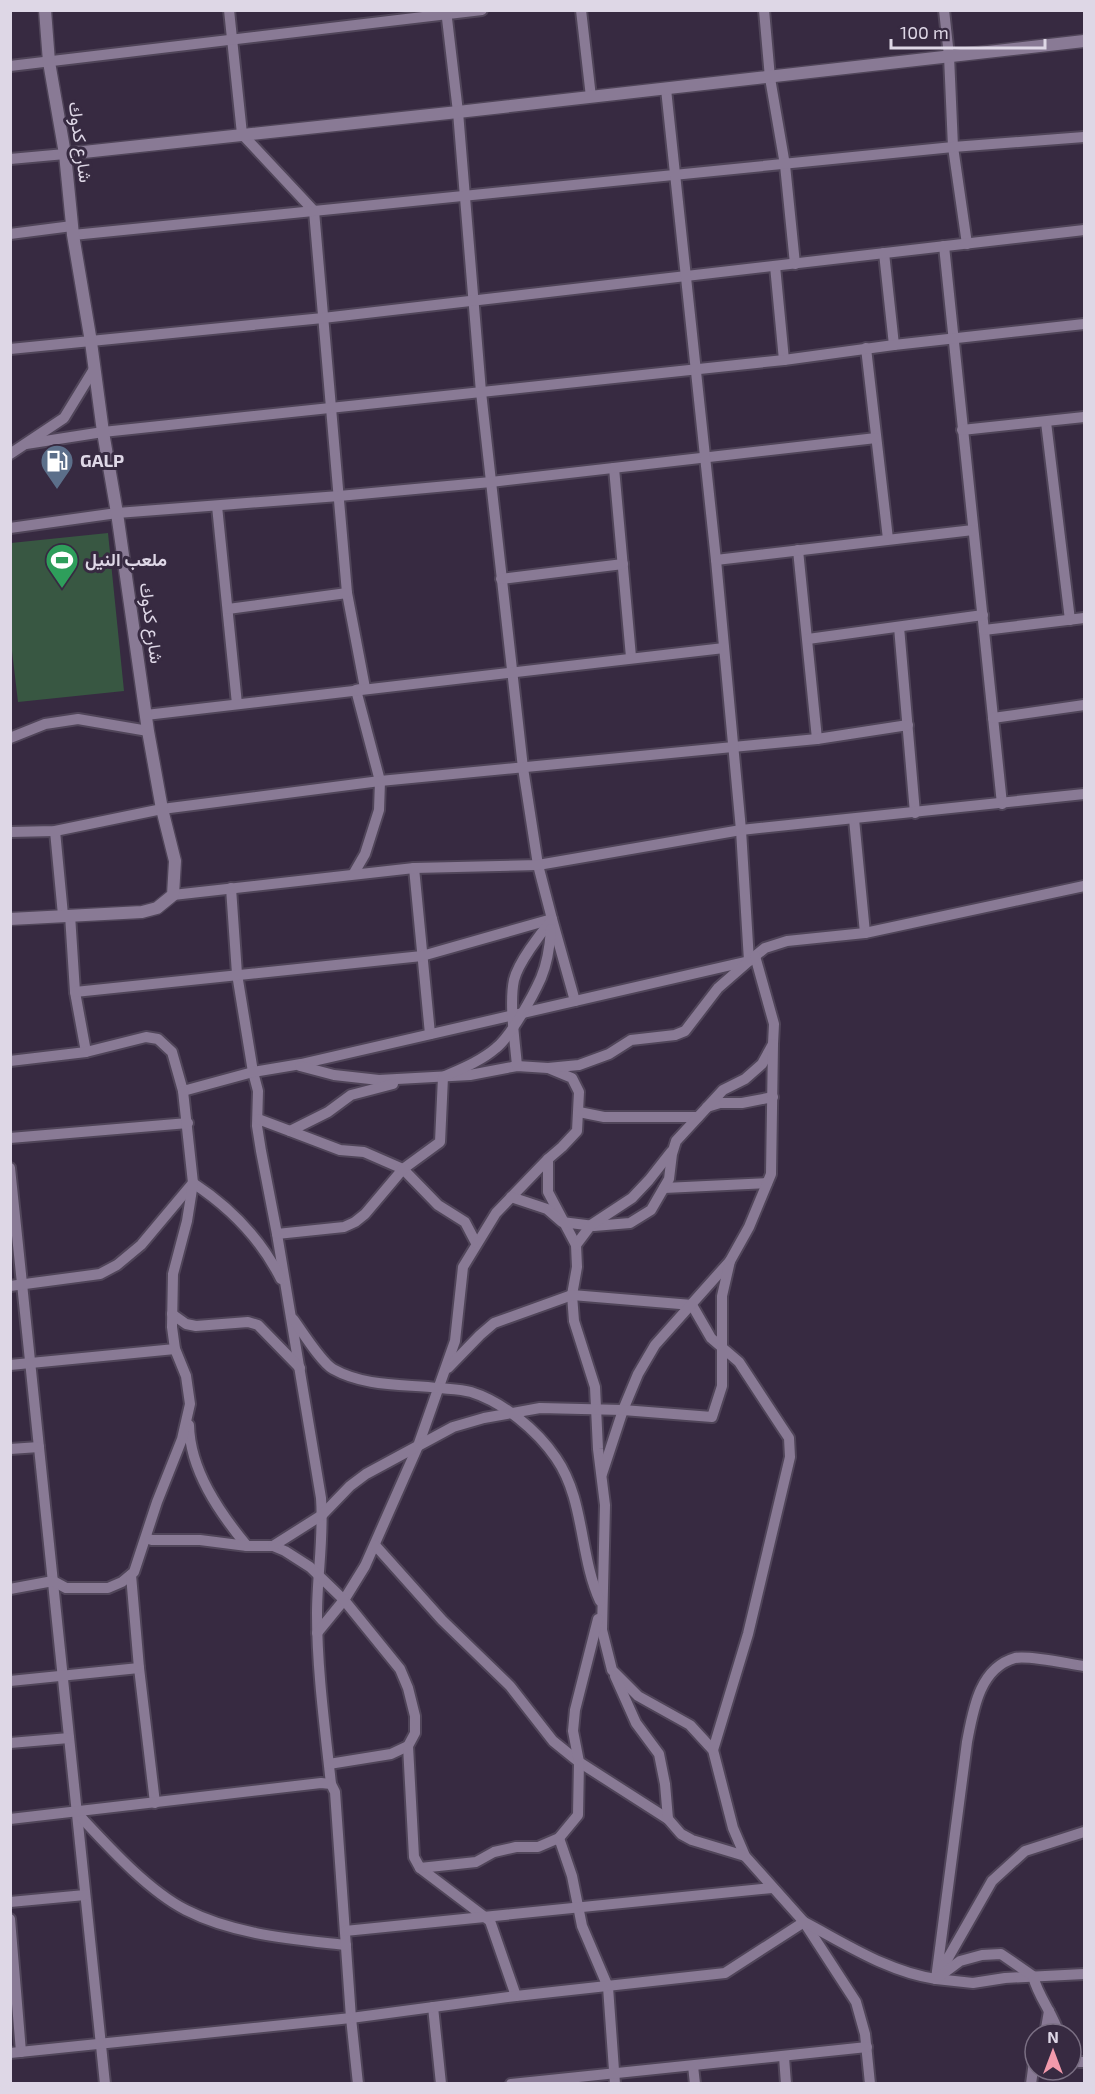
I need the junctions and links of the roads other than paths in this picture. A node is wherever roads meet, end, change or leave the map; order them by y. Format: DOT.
graph roads {
  1 [pos="45,10"];
  2 [pos="229,10"];
  3 [pos="482,10"];
  4 [pos="581,10"];
  5 [pos="764,10"];
  6 [pos="944,10"];
  7 [pos="447,12"];
  8 [pos="233,40"];
  9 [pos="1084,41"];
  10 [pos="949,56"];
  11 [pos="49,62"];
  12 [pos="10,66"];
  13 [pos="771,78"];
  14 [pos="666,89"];
  15 [pos="591,97"];
  16 [pos="458,112"];
  17 [pos="242,134"];
  18 [pos="1084,137"];
  19 [pos="953,147"];
  20 [pos="65,154"];
  21 [pos="10,159"];
  22 [pos="785,165"];
  23 [pos="676,176"];
  24 [pos="465,196"];
  25 [pos="314,212"];
  26 [pos="1084,230"];
  27 [pos="73,231"];
  28 [pos="10,234"];
  29 [pos="967,244"];
  30 [pos="944,246"];
  31 [pos="884,253"];
  32 [pos="795,264"];
  33 [pos="775,266"];
  34 [pos="686,276"];
  35 [pos="474,300"];
  36 [pos="324,318"];
  37 [pos="1084,324"];
  38 [pos="954,338"];
  39 [pos="91,342"];
  40 [pos="894,345"];
  41 [pos="866,348"];
  42 [pos="10,349"];
  43 [pos="784,360"];
  44 [pos="696,368"];
  45 [pos="94,369"];
  46 [pos="481,392"];
  47 [pos="332,408"];
  48 [pos="1084,417"];
  49 [pos="1046,422"];
  50 [pos="962,430"];
  51 [pos="103,432"];
  52 [pos="876,438"];
  53 [pos="26,444"];
  54 [pos="10,454"];
  55 [pos="706,458"];
  56 [pos="614,468"];
  57 [pos="491,482"];
  58 [pos="339,496"];
  59 [pos="217,506"];
  60 [pos="117,513"];
  61 [pos="10,528"];
  62 [pos="973,530"];
  63 [pos="888,538"];
  64 [pos="798,550"];
  65 [pos="716,560"];
  66 [pos="623,564"];
  67 [pos="501,579"];
  68 [pos="347,592"];
  69 [pos="228,609"];
  70 [pos="983,615"];
  71 [pos="1084,618"];
  72 [pos="1070,620"];
  73 [pos="898,627"];
  74 [pos="984,630"];
  75 [pos="808,639"];
  76 [pos="724,648"];
  77 [pos="632,657"];
  78 [pos="513,671"];
  79 [pos="356,690"];
  80 [pos="237,704"];
  81 [pos="1084,705"];
  82 [pos="146,715"];
  83 [pos="993,718"];
  84 [pos="908,725"];
  85 [pos="148,731"];
  86 [pos="10,738"];
  87 [pos="817,739"];
  88 [pos="733,747"];
  89 [pos="523,768"];
  90 [pos="380,781"];
  91 [pos="1084,794"];
  92 [pos="1002,804"];
  93 [pos="162,809"];
  94 [pos="915,813"];
  95 [pos="854,819"];
  96 [pos="741,830"];
  97 [pos="55,831"];
  98 [pos="10,832"];
  99 [pos="538,865"];
  100 [pos="414,868"];
  101 [pos="354,873"];
  102 [pos="1084,886"];
  103 [pos="231,888"];
  104 [pos="173,895"];
  105 [pos="66,915"];
  106 [pos="10,919"];
  107 [pos="552,919"];
  108 [pos="865,933"];
  109 [pos="422,956"];
  110 [pos="752,958"];
  111 [pos="237,974"];
  112 [pos="75,992"];
  113 [pos="575,1001"];
  114 [pos="516,1018"];
  115 [pos="430,1034"];
  116 [pos="773,1044"];
  117 [pos="86,1052"];
  118 [pos="10,1061"];
  119 [pos="296,1065"];
  120 [pos="517,1066"];
  121 [pos="548,1068"];
  122 [pos="253,1072"];
  123 [pos="443,1077"];
  124 [pos="417,1078"];
  125 [pos="183,1091"];
  126 [pos="773,1097"];
  127 [pos="707,1107"];
  128 [pos="579,1112"];
  129 [pos="698,1117"];
  130 [pos="258,1119"];
  131 [pos="188,1123"];
  132 [pos="290,1131"];
  133 [pos="10,1138"];
  134 [pos="674,1148"];
  135 [pos="548,1159"];
  136 [pos="10,1168"];
  137 [pos="403,1169"];
  138 [pos="768,1183"];
  139 [pos="193,1184"];
  140 [pos="664,1188"];
  141 [pos="511,1197"];
  142 [pos="13,1220"];
  143 [pos="562,1222"];
  144 [pos="591,1225"];
  145 [pos="277,1234"];
  146 [pos="476,1243"];
  147 [pos="576,1245"];
  148 [pos="730,1261"];
  149 [pos="22,1285"];
  150 [pos="10,1286"];
  151 [pos="287,1291"];
  152 [pos="572,1295"];
  153 [pos="692,1305"];
  154 [pos="172,1314"];
  155 [pos="291,1317"];
  156 [pos="723,1347"];
  157 [pos="175,1349"];
  158 [pos="31,1363"];
  159 [pos="10,1365"];
  160 [pos="300,1369"];
  161 [pos="446,1370"];
  162 [pos="438,1388"];
  163 [pos="190,1404"];
  164 [pos="596,1409"];
  165 [pos="623,1410"];
  166 [pos="508,1413"];
  167 [pos="417,1446"];
  168 [pos="39,1447"];
  169 [pos="10,1449"];
  170 [pos="601,1477"];
  171 [pos="322,1515"];
  172 [pos="146,1538"];
  173 [pos="375,1545"];
  174 [pos="247,1546"];
  175 [pos="273,1546"];
  176 [pos="131,1575"];
  177 [pos="318,1576"];
  178 [pos="53,1581"];
  179 [pos="10,1589"];
  180 [pos="344,1600"];
  181 [pos="601,1604"];
  182 [pos="317,1633"];
  183 [pos="1084,1666"];
  184 [pos="140,1668"];
  185 [pos="612,1670"];
  186 [pos="63,1677"];
  187 [pos="10,1681"];
  188 [pos="69,1738"];
  189 [pos="10,1743"];
  190 [pos="408,1746"];
  191 [pos="713,1750"];
  192 [pos="579,1762"];
  193 [pos="329,1764"];
  194 [pos="331,1784"];
  195 [pos="155,1803"];
  196 [pos="77,1812"];
  197 [pos="10,1819"];
  198 [pos="668,1819"];
  199 [pos="1084,1832"];
  200 [pos="559,1838"];
  201 [pos="745,1856"];
  202 [pos="420,1868"];
  203 [pos="772,1888"];
  204 [pos="86,1895"];
  205 [pos="10,1902"];
  206 [pos="579,1909"];
  207 [pos="486,1918"];
  208 [pos="10,1919"];
  209 [pos="804,1922"];
  210 [pos="345,1931"];
  211 [pos="346,1945"];
  212 [pos="12,1969"];
  213 [pos="1084,1974"];
  214 [pos="1033,1976"];
  215 [pos="936,1979"];
  216 [pos="608,1987"];
  217 [pos="516,1996"];
  218 [pos="433,2007"];
  219 [pos="1049,2010"];
  220 [pos="351,2018"];
  221 [pos="1047,2022"];
  222 [pos="1056,2022"];
  223 [pos="101,2044"];
  224 [pos="867,2047"];
  225 [pos="16,2052"];
  226 [pos="784,2056"];
  227 [pos="693,2066"];
  228 [pos="615,2078"];
  229 [pos="530,2083"];
  230 [pos="105,2084"];
  231 [pos="358,2084"];
  232 [pos="441,2084"];
  233 [pos="510,2084"];
  234 [pos="695,2084"];
  235 [pos="786,2084"];
  236 [pos="870,2084"];
  1 -- 11 [label="street, شارع كدوك"];
  2 -- 8 [label="street"];
  3 -- 7 [label="street"];
  4 -- 15 [label="street"];
  5 -- 13 [label="street"];
  6 -- 10 [label="street"];
  7 -- 8 [label="street"];
  7 -- 16 [label="street"];
  8 -- 11 [label="street"];
  8 -- 17 [label="street"];
  9 -- 10 [label="street"];
  10 -- 13 [label="street"];
  10 -- 19 [label="street"];
  11 -- 12 [label="street"];
  11 -- 20 [label="street, شارع كدوك"];
  13 -- 14 [label="street"];
  13 -- 22 [label="street"];
  14 -- 15 [label="street"];
  14 -- 23 [label="street"];
  15 -- 16 [label="street"];
  16 -- 17 [label="street"];
  16 -- 24 [label="street"];
  17 -- 20 [label="street"];
  17 -- 25 [label="street"];
  18 -- 19 [label="street"];
  19 -- 22 [label="street"];
  19 -- 29 [label="street"];
  20 -- 21 [label="street"];
  20 -- 27 [label="street, شارع كدوك"];
  22 -- 23 [label="street"];
  22 -- 32 [label="street"];
  23 -- 24 [label="street"];
  23 -- 34 [label="street"];
  24 -- 25 [label="street"];
  24 -- 35 [label="street"];
  25 -- 27 [label="street"];
  25 -- 36 [label="street"];
  26 -- 29 [label="street"];
  27 -- 28 [label="street"];
  27 -- 39 [label="street, شارع كدوك"];
  29 -- 30 [label="street"];
  30 -- 31 [label="street"];
  30 -- 38 [label="street"];
  31 -- 32 [label="street"];
  31 -- 40 [label="street"];
  32 -- 33 [label="street"];
  33 -- 34 [label="street"];
  33 -- 43 [label="street"];
  34 -- 35 [label="street"];
  34 -- 44 [label="street"];
  35 -- 36 [label="street"];
  35 -- 46 [label="street"];
  36 -- 39 [label="street"];
  36 -- 47 [label="street"];
  37 -- 38 [label="street"];
  38 -- 40 [label="street"];
  38 -- 50 [label="street"];
  39 -- 42 [label="street"];
  39 -- 45 [label="street, شارع كدوك"];
  40 -- 41 [label="street"];
  41 -- 43 [label="street"];
  41 -- 52 [label="street"];
  43 -- 44 [label="street"];
  44 -- 46 [label="street"];
  44 -- 55 [label="street"];
  45 -- 51 [label="street, شارع كدوك"];
  45 -- 53 [label="street"];
  46 -- 47 [label="street"];
  46 -- 57 [label="street"];
  47 -- 51 [label="street"];
  47 -- 58 [label="street"];
  48 -- 49 [label="street"];
  49 -- 50 [label="street"];
  49 -- 72 [label="street"];
  50 -- 62 [label="street"];
  51 -- 53 [label="street"];
  51 -- 60 [label="street, شارع كدوك"];
  52 -- 55 [label="street"];
  52 -- 63 [label="street"];
  53 -- 54 [label="street"];
  55 -- 56 [label="street"];
  55 -- 65 [label="street"];
  56 -- 57 [label="street"];
  56 -- 66 [label="street"];
  57 -- 58 [label="street"];
  57 -- 67 [label="street"];
  58 -- 59 [label="street"];
  58 -- 68 [label="street"];
  59 -- 60 [label="street"];
  59 -- 69 [label="street"];
  60 -- 61 [label="street"];
  60 -- 82 [label="street, شارع كدوك"];
  62 -- 63 [label="street"];
  62 -- 70 [label="street"];
  63 -- 64 [label="street"];
  64 -- 65 [label="street"];
  64 -- 75 [label="street"];
  65 -- 76 [label="street"];
  66 -- 67 [label="street"];
  66 -- 77 [label="street"];
  67 -- 78 [label="street"];
  68 -- 69 [label="street"];
  68 -- 79 [label="street"];
  69 -- 80 [label="street"];
  70 -- 73 [label="street"];
  70 -- 74 [label="street"];
  71 -- 72 [label="street"];
  72 -- 74 [label="street"];
  73 -- 75 [label="street"];
  73 -- 84 [label="street"];
  74 -- 83 [label="street"];
  75 -- 87 [label="street"];
  76 -- 77 [label="street"];
  76 -- 88 [label="street"];
  77 -- 78 [label="street"];
  78 -- 79 [label="street"];
  78 -- 89 [label="street"];
  79 -- 80 [label="street"];
  79 -- 90 [label="street"];
  80 -- 82 [label="street"];
  81 -- 83 [label="street"];
  82 -- 85 [label="street, شارع كدوك"];
  83 -- 92 [label="street"];
  84 -- 87 [label="street"];
  84 -- 94 [label="street"];
  85 -- 86 [label="street"];
  85 -- 93 [label="street, شارع كدوك"];
  87 -- 88 [label="street"];
  88 -- 89 [label="street"];
  88 -- 96 [label="street"];
  89 -- 90 [label="street"];
  89 -- 99 [label="street"];
  90 -- 93 [label="street"];
  90 -- 101 [label="street"];
  91 -- 92 [label="street"];
  92 -- 94 [label="street"];
  93 -- 97 [label="street"];
  93 -- 104 [label="street, شارع كدوك"];
  94 -- 95 [label="street"];
  95 -- 96 [label="street"];
  95 -- 108 [label="street"];
  96 -- 99 [label="street"];
  96 -- 110 [label="street"];
  97 -- 98 [label="street"];
  97 -- 105 [label="street"];
  99 -- 100 [label="street"];
  99 -- 107 [label="street"];
  100 -- 101 [label="street"];
  100 -- 109 [label="street"];
  101 -- 103 [label="street"];
  102 -- 108 [label="street"];
  103 -- 104 [label="street"];
  103 -- 111 [label="street"];
  104 -- 105 [label="street"];
  105 -- 106 [label="street"];
  105 -- 112 [label="street"];
  107 -- 109 [label="street"];
  107 -- 113 [label="street"];
  107 -- 114 [label="street"];
  107 -- 114 [label="street"];
  108 -- 110 [label="street"];
  109 -- 111 [label="street"];
  109 -- 115 [label="street"];
  110 -- 113 [label="street"];
  110 -- 116 [label="street"];
  110 -- 121 [label="street"];
  111 -- 112 [label="street"];
  111 -- 122 [label="street"];
  112 -- 117 [label="street"];
  113 -- 114 [label="street"];
  114 -- 115 [label="street"];
  114 -- 120 [label="street"];
  114 -- 123 [label="street"];
  115 -- 119 [label="street"];
  116 -- 126 [label="street"];
  116 -- 127 [label="street"];
  117 -- 118 [label="street"];
  117 -- 125 [label="street"];
  119 -- 122 [label="street"];
  119 -- 124 [label="street"];
  120 -- 121 [label="street"];
  120 -- 123 [label="street"];
  121 -- 128 [label="street"];
  122 -- 125 [label="street"];
  122 -- 130 [label="street"];
  123 -- 124 [label="street"];
  123 -- 137 [label="street"];
  124 -- 132 [label="street"];
  125 -- 131 [label="street"];
  126 -- 127 [label="street"];
  126 -- 138 [label="street"];
  127 -- 129 [label="street"];
  128 -- 129 [label="street"];
  128 -- 135 [label="street"];
  129 -- 134 [label="street"];
  130 -- 132 [label="street"];
  130 -- 145 [label="street"];
  131 -- 133 [label="street"];
  131 -- 139 [label="street"];
  132 -- 137 [label="street"];
  134 -- 140 [label="street"];
  134 -- 144 [label="street"];
  135 -- 141 [label="street"];
  135 -- 143 [label="street"];
  136 -- 142 [label="street"];
  137 -- 145 [label="street"];
  137 -- 146 [label="street"];
  138 -- 140 [label="street"];
  138 -- 148 [label="street"];
  139 -- 149 [label="street"];
  139 -- 151 [label="street"];
  139 -- 154 [label="street"];
  140 -- 144 [label="street"];
  141 -- 143 [label="street"];
  141 -- 146 [label="street"];
  142 -- 149 [label="street"];
  143 -- 144 [label="street"];
  143 -- 147 [label="street"];
  144 -- 147 [label="street"];
  145 -- 151 [label="street"];
  146 -- 161 [label="street"];
  147 -- 152 [label="street"];
  148 -- 153 [label="street"];
  148 -- 156 [label="street"];
  149 -- 150 [label="street"];
  149 -- 158 [label="street"];
  151 -- 155 [label="street"];
  152 -- 153 [label="street"];
  152 -- 161 [label="street"];
  152 -- 164 [label="street"];
  153 -- 156 [label="street"];
  153 -- 165 [label="street"];
  154 -- 157 [label="street"];
  154 -- 160 [label="street"];
  155 -- 160 [label="street"];
  155 -- 162 [label="street"];
  156 -- 165 [label="street"];
  156 -- 191 [label="street"];
  157 -- 158 [label="street"];
  157 -- 163 [label="street"];
  158 -- 159 [label="street"];
  158 -- 168 [label="street"];
  160 -- 171 [label="street"];
  161 -- 162 [label="street"];
  162 -- 166 [label="street"];
  162 -- 167 [label="street"];
  163 -- 172 [label="street"];
  163 -- 174 [label="street"];
  164 -- 165 [label="street"];
  164 -- 166 [label="street"];
  164 -- 170 [label="street"];
  165 -- 170 [label="street"];
  166 -- 167 [label="street"];
  166 -- 181 [label="street"];
  167 -- 171 [label="street"];
  167 -- 173 [label="street"];
  168 -- 169 [label="street"];
  168 -- 178 [label="street"];
  170 -- 181 [label="street"];
  171 -- 175 [label="street"];
  171 -- 177 [label="street"];
  172 -- 174 [label="street"];
  172 -- 176 [label="street"];
  173 -- 180 [label="street"];
  173 -- 192 [label="street"];
  174 -- 175 [label="street"];
  175 -- 177 [label="street"];
  176 -- 178 [label="street"];
  176 -- 184 [label="street"];
  177 -- 180 [label="street"];
  177 -- 182 [label="street"];
  178 -- 179 [label="street"];
  178 -- 186 [label="street"];
  180 -- 182 [label="street"];
  180 -- 190 [label="street"];
  181 -- 185 [label="street"];
  181 -- 192 [label="street"];
  182 -- 193 [label="street"];
  183 -- 215 [label="street"];
  184 -- 186 [label="street"];
  184 -- 195 [label="street"];
  185 -- 191 [label="street"];
  185 -- 198 [label="street"];
  186 -- 187 [label="street"];
  186 -- 188 [label="street"];
  188 -- 189 [label="street"];
  188 -- 196 [label="street"];
  190 -- 193 [label="street"];
  190 -- 202 [label="street"];
  191 -- 201 [label="street"];
  192 -- 198 [label="street"];
  192 -- 200 [label="street"];
  193 -- 194 [label="street"];
  194 -- 195 [label="street"];
  194 -- 210 [label="street"];
  195 -- 196 [label="street"];
  196 -- 197 [label="street"];
  196 -- 204 [label="street"];
  196 -- 211 [label="street"];
  198 -- 201 [label="street"];
  199 -- 215 [label="street"];
  200 -- 202 [label="street"];
  200 -- 206 [label="street"];
  201 -- 203 [label="street"];
  202 -- 207 [label="street"];
  203 -- 206 [label="street"];
  203 -- 209 [label="street"];
  204 -- 205 [label="street"];
  204 -- 223 [label="street"];
  206 -- 207 [label="street"];
  206 -- 216 [label="street"];
  207 -- 210 [label="street"];
  207 -- 217 [label="street"];
  208 -- 212 [label="street"];
  209 -- 215 [label="street"];
  209 -- 216 [label="street"];
  209 -- 224 [label="street"];
  210 -- 211 [label="street"];
  211 -- 220 [label="street"];
  212 -- 225 [label="street"];
  213 -- 214 [label="street"];
  214 -- 215 [label="street"];
  214 -- 215 [label="street"];
  214 -- 219 [label="street"];
  216 -- 217 [label="street"];
  216 -- 228 [label="street"];
  217 -- 218 [label="street"];
  218 -- 220 [label="street"];
  218 -- 232 [label="street"];
  219 -- 221 [label="street"];
  219 -- 222 [label="street"];
  220 -- 223 [label="street"];
  220 -- 231 [label="street"];
  223 -- 225 [label="street"];
  223 -- 230 [label="street"];
  224 -- 226 [label="street"];
  224 -- 236 [label="street"];
  226 -- 227 [label="street"];
  226 -- 235 [label="street"];
  227 -- 228 [label="street"];
  227 -- 234 [label="street"];
  228 -- 229 [label="street"];
  229 -- 233 [label="street"];
}
